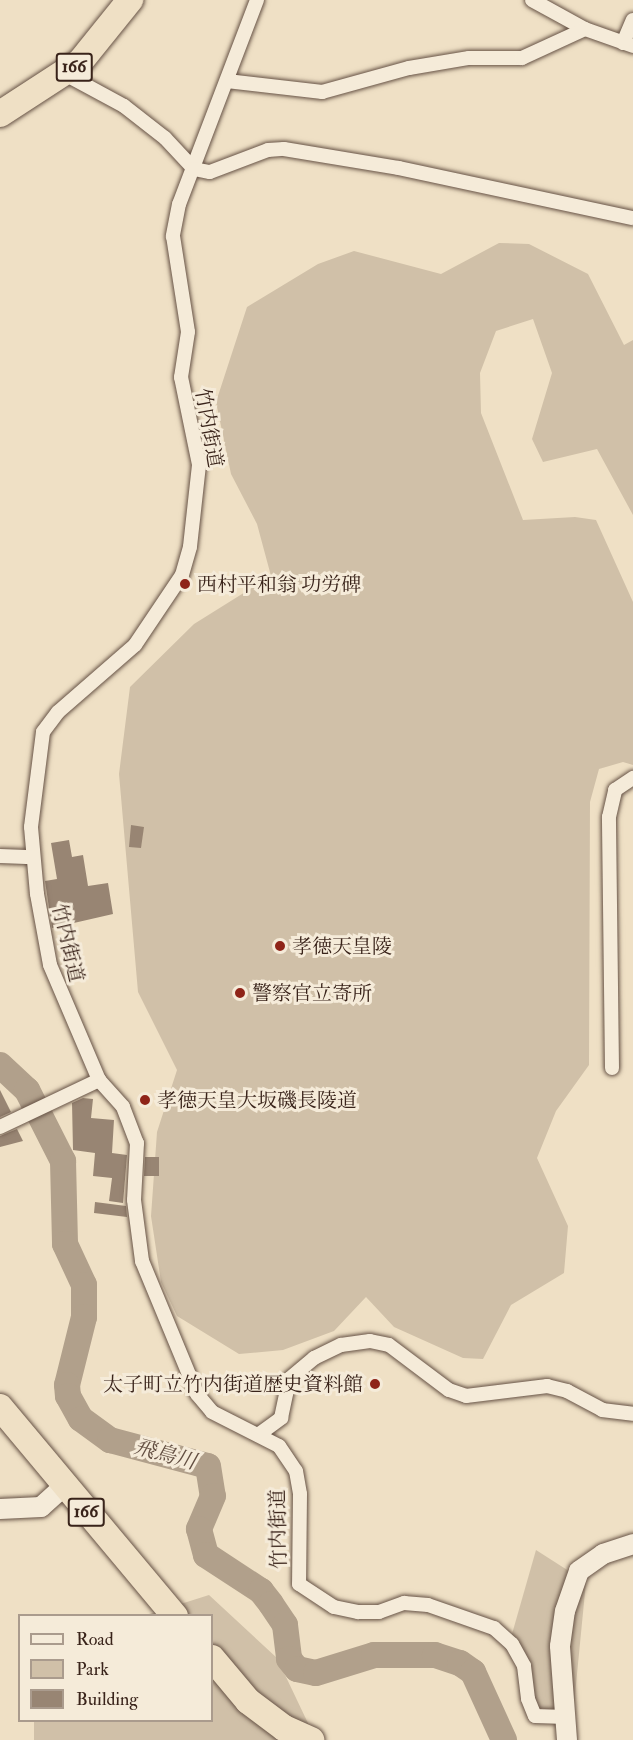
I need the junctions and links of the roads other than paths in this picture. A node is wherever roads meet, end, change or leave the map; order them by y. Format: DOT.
graph roads {
  1 [pos="130,0"];
  2 [pos="257,0"];
  3 [pos="537,1"];
  4 [pos="633,20"];
  5 [pos="585,29"];
  6 [pos="628,44"];
  7 [pos="65,74"];
  8 [pos="227,81"];
  9 [pos="0,114"];
  10 [pos="194,169"];
  11 [pos="633,219"];
  12 [pos="633,778"];
  13 [pos="0,856"];
  14 [pos="33,857"];
  15 [pos="612,1068"];
  16 [pos="99,1080"];
  17 [pos="0,1127"];
  18 [pos="633,1414"];
  19 [pos="3,1416"];
  20 [pos="258,1434"];
  21 [pos="64,1486"];
  22 [pos="0,1509"];
  23 [pos="633,1544"];
  24 [pos="173,1614"];
  25 [pos="213,1659"];
  26 [pos="566,1717"];
  27 [pos="311,1740"];
  28 [pos="567,1740"];
  1 -- 7 [label="highway, 166"];
  2 -- 8 [label="street, 竹内街道"];
  3 -- 5 [label="street"];
  4 -- 6 [label="street"];
  5 -- 6 [label="street"];
  5 -- 8 [label="street"];
  7 -- 9 [label="highway, 166"];
  7 -- 10 [label="street"];
  8 -- 10 [label="street, 竹内街道"];
  10 -- 11 [label="street"];
  10 -- 14 [label="street, 竹内街道"];
  12 -- 15 [label="street"];
  13 -- 14 [label="street"];
  14 -- 16 [label="street, 竹内街道"];
  16 -- 17 [label="street"];
  16 -- 20 [label="street, 竹内街道"];
  18 -- 20 [label="street"];
  19 -- 21 [label="highway, 166"];
  20 -- 26 [label="street, 竹内街道"];
  21 -- 22 [label="street"];
  21 -- 24 [label="highway, 166"];
  23 -- 26 [label="street"];
  25 -- 27 [label="highway"];
  26 -- 28 [label="street"];
}
